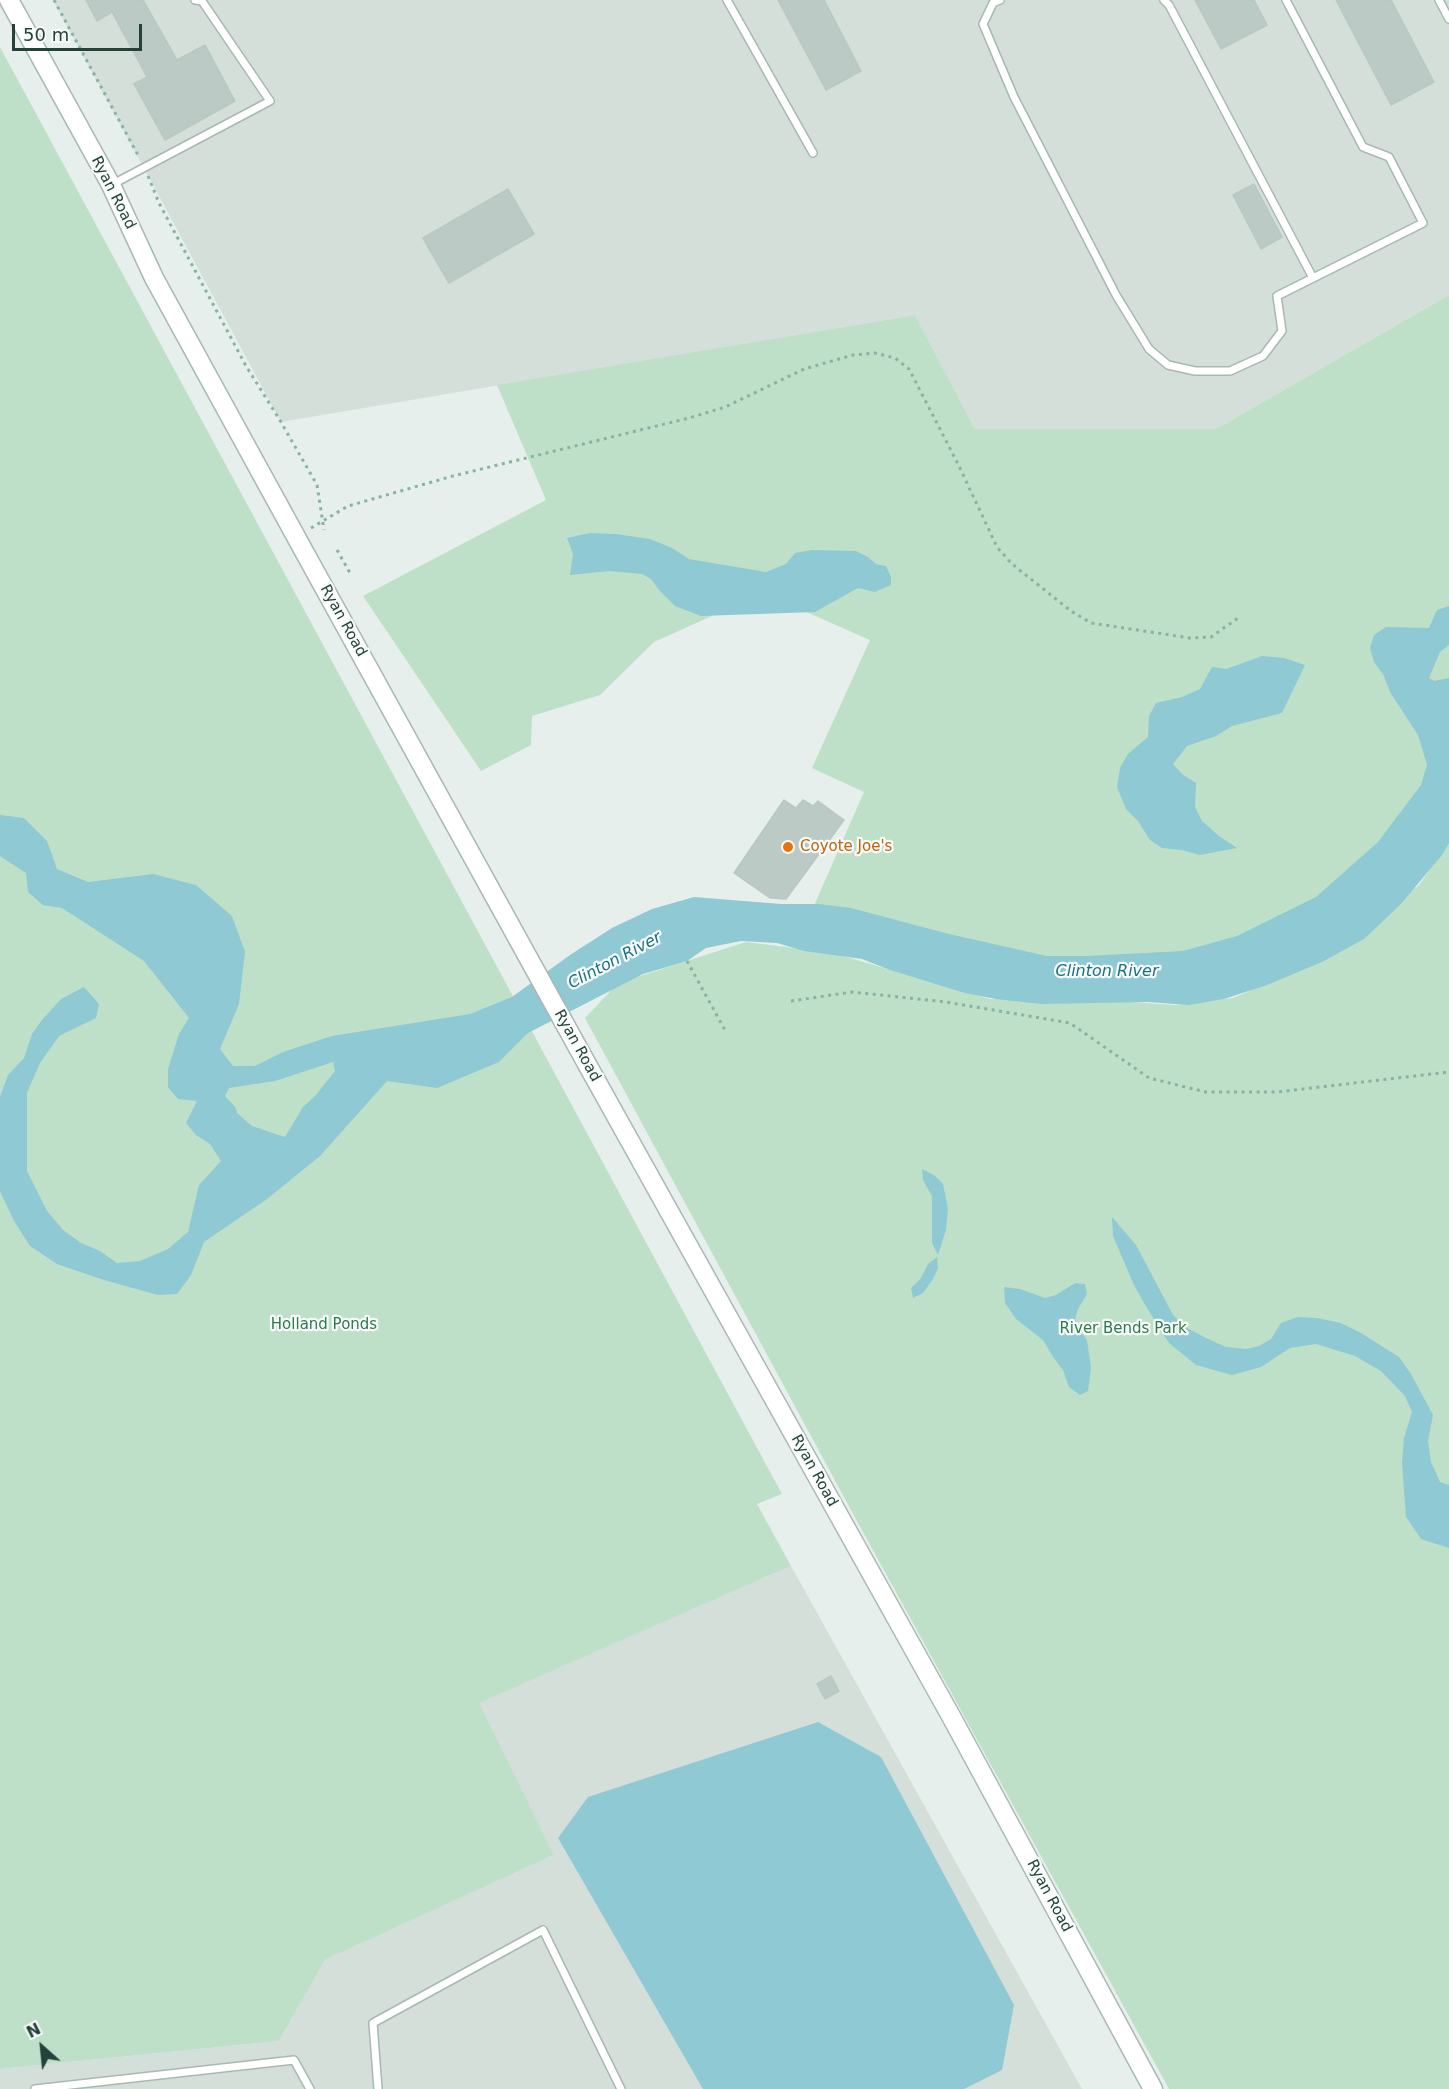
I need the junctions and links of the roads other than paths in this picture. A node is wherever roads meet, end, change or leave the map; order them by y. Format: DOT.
graph roads {
  1 [pos="9,0"];
  2 [pos="195,0"];
  3 [pos="727,0"];
  4 [pos="1000,0"];
  5 [pos="1164,0"];
  6 [pos="1286,0"];
  7 [pos="1439,0"];
  8 [pos="1449,19"];
  9 [pos="813,153"];
  10 [pos="111,186"];
  11 [pos="1313,278"];
  12 [pos="35,2089"];
  13 [pos="310,2089"];
  14 [pos="378,2089"];
  15 [pos="621,2089"];
  16 [pos="1153,2089"];
  1 -- 10 [label="street, Ryan Road"];
  2 -- 10 [label="lane"];
  3 -- 9 [label="lane"];
  4 -- 11 [label="lane"];
  5 -- 11 [label="lane"];
  6 -- 11 [label="lane"];
  7 -- 8 [label="lane"];
  10 -- 16 [label="street, Ryan Road"];
  12 -- 13 [label="lane"];
  14 -- 15 [label="lane"];
}
